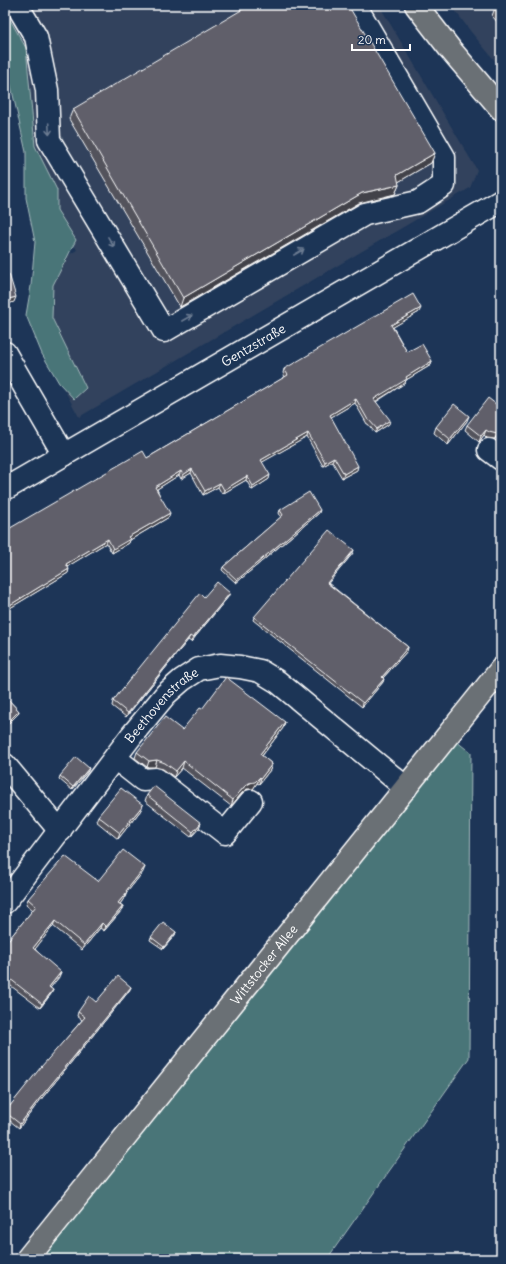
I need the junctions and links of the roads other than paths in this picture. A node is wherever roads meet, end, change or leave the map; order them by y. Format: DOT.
graph roads {
  1 [pos="17,5"];
  2 [pos="355,5"];
  3 [pos="416,5"];
  4 [pos="501,109"];
  5 [pos="501,201"];
  6 [pos="5,353"];
  7 [pos="64,455"];
  8 [pos="5,489"];
  9 [pos="501,669"];
  10 [pos="115,758"];
  11 [pos="5,765"];
  12 [pos="406,788"];
  13 [pos="251,801"];
  14 [pos="60,831"];
  15 [pos="5,902"];
  16 [pos="27,1259"];
  1 -- 2 [label="street, one-way"];
  3 -- 4 [label="main road"];
  5 -- 7 [label="street, Gentzstraße"];
  6 -- 7 [label="street"];
  7 -- 8 [label="street, Gentzstraße"];
  9 -- 12 [label="main road, Wittstocker Allee"];
  10 -- 12 [label="street, Beethovenstraße"];
  10 -- 13 [label="street"];
  10 -- 14 [label="street, Beethovenstraße"];
  11 -- 14 [label="street"];
  12 -- 16 [label="main road, Wittstocker Allee"];
  14 -- 15 [label="street, Beethovenstraße"];
}
